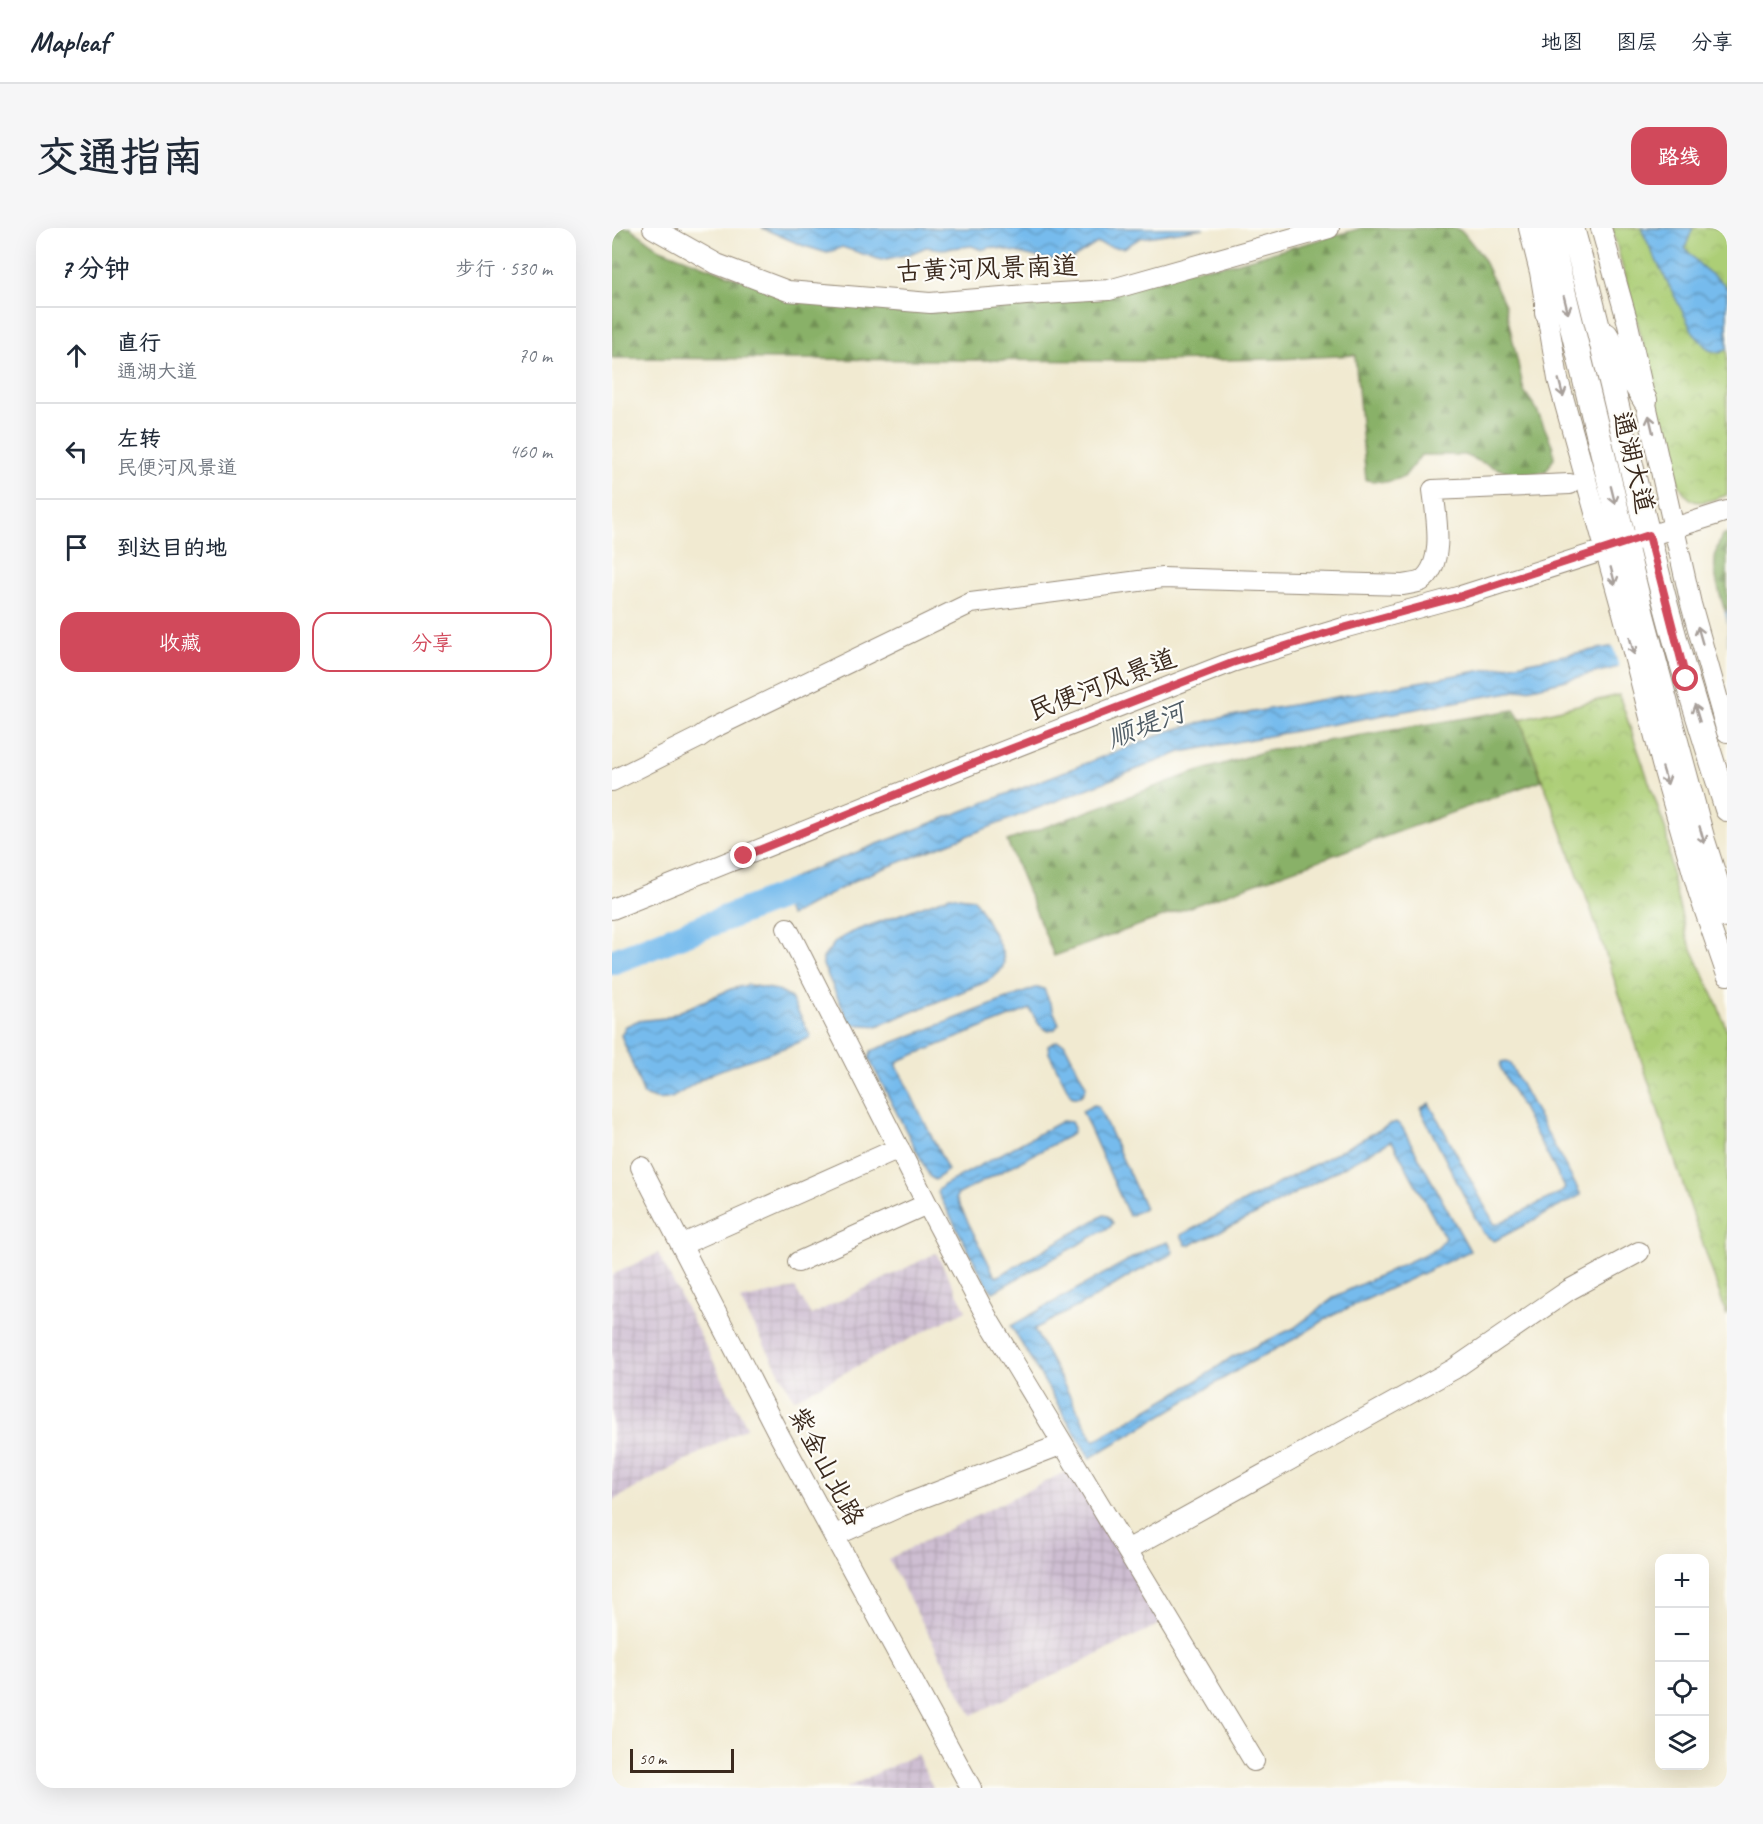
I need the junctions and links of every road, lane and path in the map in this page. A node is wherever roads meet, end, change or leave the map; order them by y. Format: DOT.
graph roads {
  1 [pos="653,228"];
  2 [pos="1329,228"];
  3 [pos="1572,228"];
  4 [pos="1601,228"];
  5 [pos="1537,230"];
  6 [pos="1547,312"];
  7 [pos="1595,318"];
  8 [pos="1645,400"];
  9 [pos="1627,446"];
  10 [pos="1602,452"];
  11 [pos="1570,484"];
  12 [pos="1727,512"];
  13 [pos="1674,528"];
  14 [pos="1649,535"];
  15 [pos="1615,546"];
  16 [pos="1649,678"];
  17 [pos="1648,707"];
  18 [pos="1727,732"];
  19 [pos="1679,752"];
  20 [pos="612,781"];
  21 [pos="1727,808"];
  22 [pos="612,909"];
  23 [pos="1727,916"];
  24 [pos="787,928"];
  25 [pos="1727,975"];
  26 [pos="899,1148"];
  27 [pos="641,1167"];
  28 [pos="927,1204"];
  29 [pos="681,1245"];
  30 [pos="1640,1252"];
  31 [pos="798,1262"];
  32 [pos="1064,1444"];
  33 [pos="834,1536"];
  34 [pos="1127,1550"];
  35 [pos="1254,1761"];
  36 [pos="971,1788"];
  1 -- 2 [label="street, 古黄河风景南道"];
  3 -- 7 [label="main road, 通湖大道"];
  4 -- 8 [label="street"];
  5 -- 6 [label="main road"];
  5 -- 10 [label="main road, 通湖大道, one-way"];
  6 -- 15 [label="street, one-way"];
  7 -- 8 [label="main road"];
  7 -- 9 [label="main road, 通湖大道"];
  13 -- 8 [label="street, one-way"];
  9 -- 10 [label="main road"];
  9 -- 14 [label="main road, 通湖大道"];
  10 -- 15 [label="main road, 通湖大道, one-way"];
  11 -- 20 [label="street"];
  12 -- 13 [label="street, 民便河风景道"];
  13 -- 14 [label="street, 民便河风景道"];
  18 -- 13 [label="street, one-way"];
  14 -- 15 [label="street, 民便河风景道"];
  21 -- 14 [label="main road, 通湖大道, one-way"];
  15 -- 16 [label="main road, 通湖大道, one-way"];
  15 -- 22 [label="street, 民便河风景道"];
  16 -- 17 [label="street"];
  16 -- 19 [label="main road, 通湖大道"];
  17 -- 19 [label="main road"];
  17 -- 25 [label="street, one-way"];
  19 -- 23 [label="main road, 通湖大道, one-way"];
  24 -- 26 [label="street"];
  26 -- 28 [label="street"];
  26 -- 29 [label="street"];
  27 -- 29 [label="street, 紫金山北路"];
  28 -- 31 [label="street"];
  28 -- 32 [label="street"];
  29 -- 33 [label="street, 紫金山北路"];
  30 -- 34 [label="street"];
  32 -- 33 [label="street"];
  32 -- 34 [label="street"];
  33 -- 36 [label="street, 紫金山北路"];
  34 -- 35 [label="street"];
}
